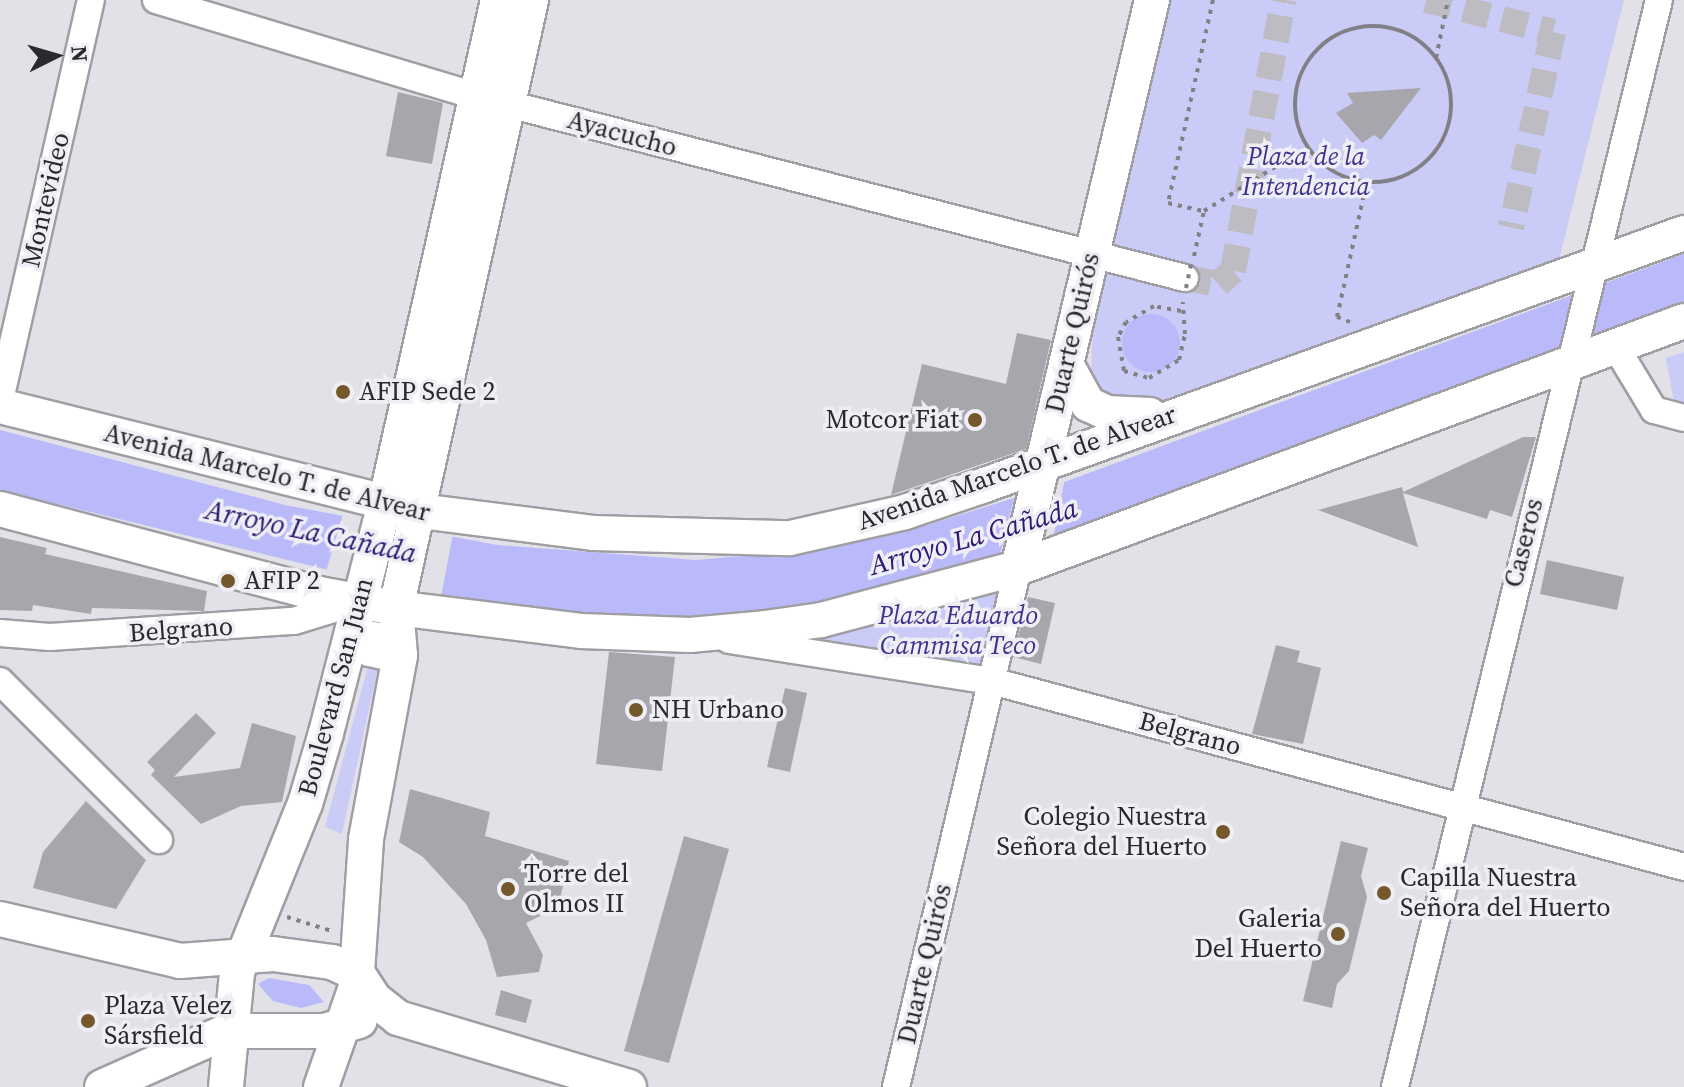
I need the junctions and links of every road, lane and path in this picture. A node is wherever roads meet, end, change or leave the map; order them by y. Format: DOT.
graph roads {
  1 [pos="91,0"];
  2 [pos="156,0"];
  3 [pos="498,0"];
  4 [pos="531,0"];
  5 [pos="1152,0"];
  6 [pos="1213,0"];
  7 [pos="1448,0"];
  8 [pos="1659,0"];
  9 [pos="1436,58"];
  10 [pos="492,100"];
  11 [pos="1309,146"];
  12 [pos="1367,181"];
  13 [pos="1204,211"];
  14 [pos="1684,233"];
  15 [pos="1091,257"];
  16 [pos="1593,267"];
  17 [pos="1187,277"];
  18 [pos="1181,311"];
  19 [pos="1337,317"];
  20 [pos="1684,321"];
  21 [pos="1614,344"];
  22 [pos="1569,360"];
  23 [pos="1066,364"];
  24 [pos="0,403"];
  25 [pos="1175,413"];
  26 [pos="1684,418"];
  27 [pos="1043,462"];
  28 [pos="385,504"];
  29 [pos="0,509"];
  30 [pos="420,511"];
  31 [pos="1018,568"];
  32 [pos="358,601"];
  33 [pos="396,608"];
  34 [pos="1,635"];
  35 [pos="690,635"];
  36 [pos="0,681"];
  37 [pos="992,681"];
  38 [pos="1459,806"];
  39 [pos="159,840"];
  40 [pos="1684,867"];
  41 [pos="277,914"];
  42 [pos="0,919"];
  43 [pos="346,936"];
  44 [pos="243,959"];
  45 [pos="358,974"];
  46 [pos="398,1018"];
  47 [pos="345,1029"];
  48 [pos="228,1031"];
  49 [pos="102,1087"];
  50 [pos="226,1087"];
  51 [pos="321,1087"];
  52 [pos="629,1087"];
  53 [pos="896,1087"];
  54 [pos="1395,1087"];
  1 -- 24 [label="street, Montevideo"];
  2 -- 10 [label="street, Ayacucho"];
  3 -- 10 [label="main road, Boulevard San Juan"];
  4 -- 10 [label="main road, Boulevard San Juan"];
  5 -- 15 [label="main road, Duarte Quirós"];
  6 -- 13 [label="path"];
  7 -- 9 [label="path"];
  8 -- 16 [label="street, Caseros"];
  9 -- 11 [label="path"];
  9 -- 12 [label="path"];
  10 -- 15 [label="street, Ayacucho"];
  10 -- 28 [label="main road, Boulevard San Juan"];
  10 -- 30 [label="main road, Boulevard San Juan"];
  11 -- 12 [label="path"];
  11 -- 13 [label="path"];
  12 -- 19 [label="path"];
  13 -- 17 [label="path"];
  14 -- 16 [label="main road, Avenida Marcelo T. de Alvear"];
  15 -- 17 [label="street, Ayacucho"];
  15 -- 23 [label="main road, Duarte Quirós"];
  16 -- 22 [label="street, Caseros"];
  16 -- 25 [label="main road, Avenida Marcelo T. de Alvear"];
  17 -- 18 [label="path"];
  18 -- 18 [label="path"];
  20 -- 21 [label="main road"];
  21 -- 22 [label="main road"];
  21 -- 26 [label="street"];
  22 -- 31 [label="main road"];
  22 -- 38 [label="street, Caseros"];
  23 -- 25 [label="main road"];
  23 -- 27 [label="main road, Duarte Quirós"];
  24 -- 28 [label="main road, Avenida Marcelo T. de Alvear"];
  25 -- 27 [label="main road, Avenida Marcelo T. de Alvear"];
  27 -- 30 [label="main road, Avenida Marcelo T. de Alvear"];
  27 -- 31 [label="main road, Duarte Quirós"];
  28 -- 30 [label="main road, Avenida Marcelo T. de Alvear"];
  28 -- 32 [label="main road, Boulevard San Juan"];
  29 -- 32 [label="main road"];
  30 -- 33 [label="main road, Boulevard San Juan"];
  31 -- 35 [label="main road"];
  31 -- 37 [label="street, Duarte Quirós"];
  32 -- 33 [label="main road"];
  32 -- 34 [label="street, Belgrano"];
  32 -- 44 [label="main road, Boulevard San Juan"];
  33 -- 35 [label="main road"];
  33 -- 45 [label="main road, Boulevard San Juan"];
  35 -- 37 [label="street, Belgrano"];
  36 -- 39 [label="street"];
  37 -- 38 [label="street, Belgrano"];
  37 -- 53 [label="street, Duarte Quirós"];
  38 -- 40 [label="street, Belgrano"];
  38 -- 54 [label="street, Caseros"];
  41 -- 43 [label="path"];
  42 -- 44 [label="main road"];
  44 -- 45 [label="main road"];
  44 -- 48 [label="main road, Boulevard San Juan"];
  45 -- 46 [label="main road"];
  45 -- 47 [label="main road, Boulevard San Juan"];
  46 -- 47 [label="main road"];
  46 -- 52 [label="main road"];
  47 -- 48 [label="main road"];
  47 -- 51 [label="main road, Boulevard San Juan"];
  48 -- 49 [label="main road"];
  48 -- 50 [label="main road, Boulevard San Juan"];
}
